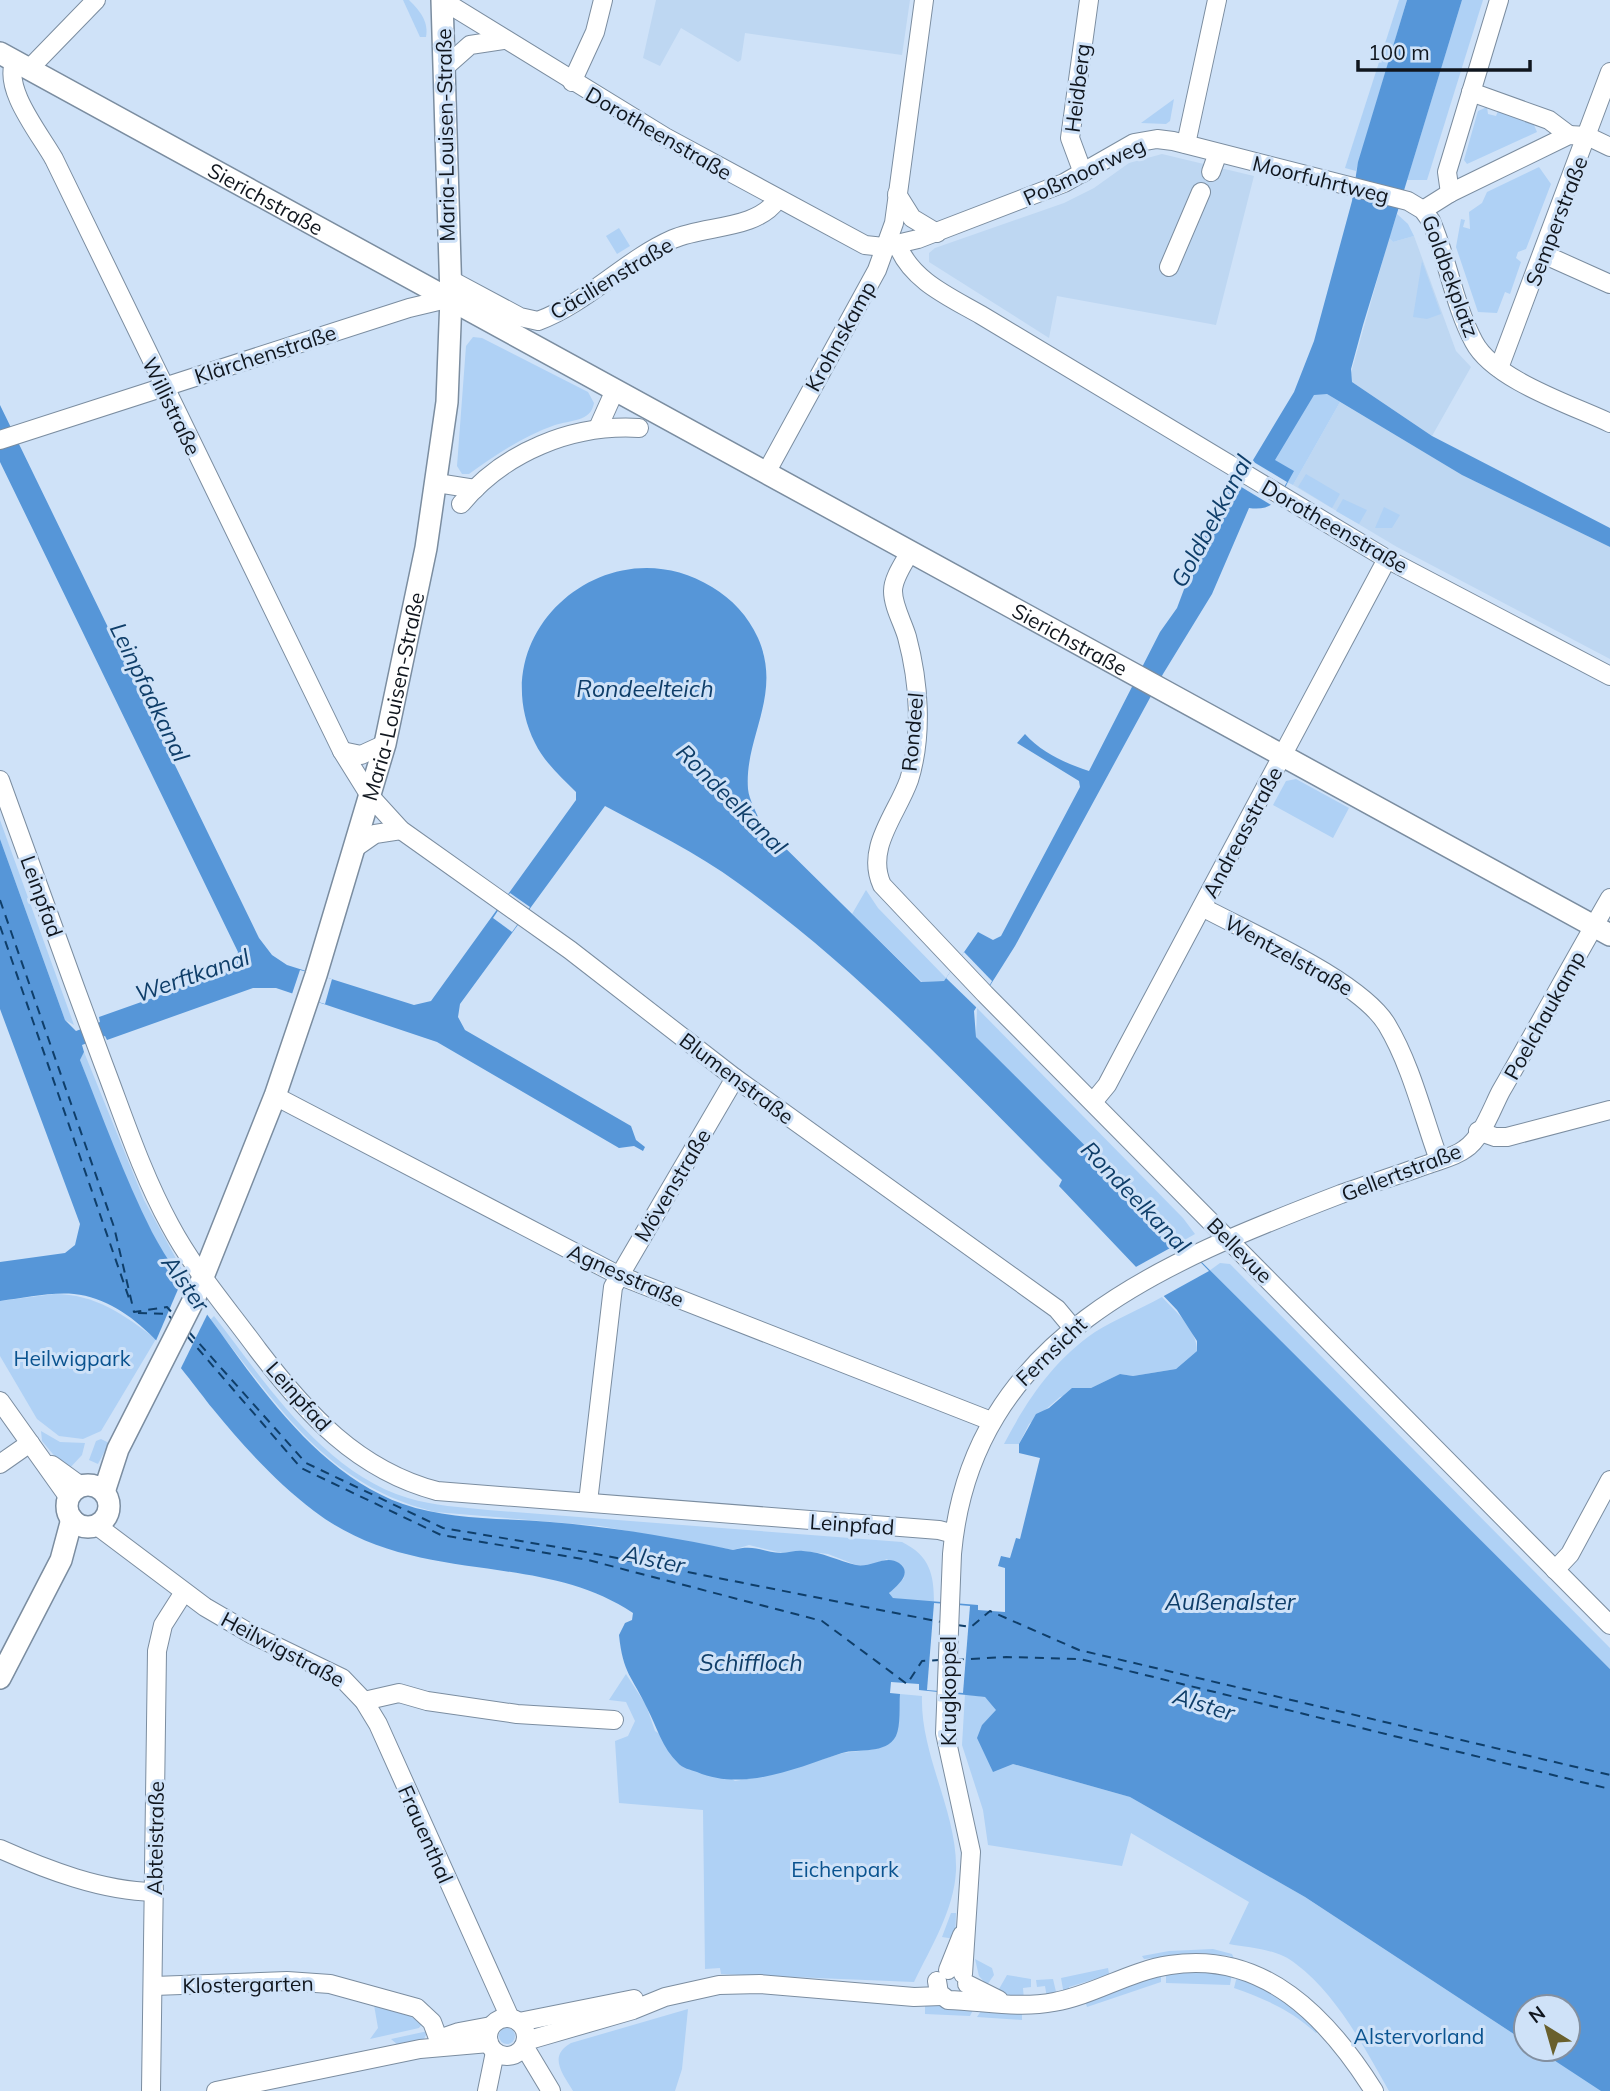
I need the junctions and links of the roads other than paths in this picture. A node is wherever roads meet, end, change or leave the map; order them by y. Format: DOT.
graph roads {
  1 [pos="96,0"];
  2 [pos="442,0"];
  3 [pos="603,0"];
  4 [pos="924,0"];
  5 [pos="1089,0"];
  6 [pos="1217,0"];
  7 [pos="1499,0"];
  8 [pos="503,40"];
  9 [pos="15,61"];
  10 [pos="444,68"];
  11 [pos="1610,72"];
  12 [pos="572,82"];
  13 [pos="1471,92"];
  14 [pos="1578,136"];
  15 [pos="1186,144"];
  16 [pos="1610,147"];
  17 [pos="1218,153"];
  18 [pos="1211,172"];
  19 [pos="1083,173"];
  20 [pos="1201,192"];
  21 [pos="1450,193"];
  22 [pos="897,194"];
  23 [pos="777,200"];
  24 [pos="1423,210"];
  25 [pos="936,233"];
  26 [pos="891,246"];
  27 [pos="1543,254"];
  28 [pos="1169,267"];
  29 [pos="1610,284"];
  30 [pos="450,289"];
  31 [pos="520,317"];
  32 [pos="531,344"];
  33 [pos="1499,368"];
  34 [pos="163,387"];
  35 [pos="615,390"];
  36 [pos="1610,422"];
  37 [pos="598,428"];
  38 [pos="639,428"];
  39 [pos="7,437"];
  40 [pos="766,473"];
  41 [pos="436,483"];
  42 [pos="475,489"];
  43 [pos="461,505"];
  44 [pos="910,552"];
  45 [pos="1387,559"];
  46 [pos="1610,676"];
  47 [pos="385,744"];
  48 [pos="342,751"];
  49 [pos="1283,755"];
  50 [pos="0,780"];
  51 [pos="370,796"];
  52 [pos="401,830"];
  53 [pos="355,848"];
  54 [pos="877,870"];
  55 [pos="1610,898"];
  56 [pos="1202,907"];
  57 [pos="1602,931"];
  58 [pos="735,1078"];
  59 [pos="275,1096"];
  60 [pos="1093,1102"];
  61 [pos="1610,1110"];
  62 [pos="1478,1132"];
  63 [pos="1439,1160"];
  64 [pos="1230,1239"];
  65 [pos="618,1275"];
  66 [pos="203,1277"];
  67 [pos="1072,1327"];
  68 [pos="0,1401"];
  69 [pos="991,1421"];
  70 [pos="30,1443"];
  71 [pos="0,1464"];
  72 [pos="1610,1480"];
  73 [pos="588,1502"];
  74 [pos="88,1506"];
  75 [pos="954,1534"];
  76 [pos="1555,1570"];
  77 [pos="184,1592"];
  78 [pos="1610,1625"];
  79 [pos="0,1678"];
  80 [pos="364,1700"];
  81 [pos="614,1720"];
  82 [pos="0,1849"];
  83 [pos="154,1892"];
  84 [pos="953,1984"];
  85 [pos="154,1986"];
  86 [pos="507,2036"];
  87 [pos="440,2043"];
  88 [pos="152,2091"];
  89 [pos="216,2091"];
  90 [pos="487,2091"];
  91 [pos="540,2091"];
  92 [pos="551,2091"];
  93 [pos="1374,2091"];
  1 -- 9 [label="street"];
  2 -- 8 [label="street, Dorotheenstraße"];
  2 -- 10 [label="main road, Maria-Louisen-Straße"];
  3 -- 12 [label="street"];
  4 -- 22 [label="street, Krohnskamp"];
  5 -- 19 [label="street, Heidberg"];
  6 -- 15 [label="street"];
  7 -- 13 [label="street"];
  8 -- 10 [label="street"];
  8 -- 12 [label="street, Dorotheenstraße"];
  9 -- 30 [label="main road, Sierichstraße"];
  9 -- 34 [label="street, Willistraße"];
  10 -- 30 [label="main road, Maria-Louisen-Straße"];
  11 -- 14 [label="street, Semperstraße"];
  12 -- 23 [label="street, Dorotheenstraße"];
  13 -- 14 [label="street"];
  13 -- 21 [label="street"];
  14 -- 16 [label="street"];
  14 -- 21 [label="street, Goldbekplatz"];
  14 -- 27 [label="street, Semperstraße"];
  15 -- 17 [label="street, Moorfuhrtweg"];
  15 -- 19 [label="street, Poßmoorweg"];
  17 -- 18 [label="street"];
  17 -- 24 [label="street, Moorfuhrtweg"];
  19 -- 25 [label="street, Poßmoorweg"];
  20 -- 28 [label="street"];
  21 -- 24 [label="street, Goldbekplatz"];
  22 -- 25 [label="street"];
  22 -- 26 [label="street, Krohnskamp"];
  23 -- 26 [label="street, Dorotheenstraße"];
  23 -- 31 [label="street, Cäcilienstraße"];
  24 -- 33 [label="street, Goldbekplatz"];
  25 -- 26 [label="street, Poßmoorweg"];
  26 -- 40 [label="street, Krohnskamp"];
  26 -- 45 [label="street, Dorotheenstraße"];
  27 -- 29 [label="street"];
  27 -- 33 [label="street, Semperstraße"];
  30 -- 31 [label="street, Sierichstraße"];
  30 -- 32 [label="main road, Sierichstraße"];
  30 -- 34 [label="street, Klärchenstraße"];
  30 -- 41 [label="main road, Maria-Louisen-Straße"];
  31 -- 32 [label="street"];
  32 -- 35 [label="main road, Sierichstraße"];
  33 -- 36 [label="street, Goldbekplatz"];
  34 -- 39 [label="street, Klärchenstraße"];
  34 -- 48 [label="street, Willistraße"];
  35 -- 37 [label="street"];
  35 -- 40 [label="main road, Sierichstraße"];
  37 -- 38 [label="street"];
  37 -- 42 [label="street"];
  40 -- 44 [label="main road, Sierichstraße"];
  41 -- 42 [label="street"];
  41 -- 47 [label="main road, Maria-Louisen-Straße"];
  42 -- 43 [label="street"];
  44 -- 49 [label="main road, Sierichstraße"];
  44 -- 54 [label="street, Rondeel"];
  45 -- 46 [label="street, Dorotheenstraße"];
  45 -- 49 [label="street, Andreasstraße"];
  47 -- 48 [label="street"];
  47 -- 51 [label="main road, Maria-Louisen-Straße"];
  48 -- 51 [label="street, Willistraße"];
  49 -- 56 [label="street, Andreasstraße"];
  49 -- 57 [label="main road, Sierichstraße"];
  50 -- 66 [label="street, Leinpfad"];
  51 -- 52 [label="street, Blumenstraße"];
  51 -- 53 [label="main road, Maria-Louisen-Straße"];
  52 -- 53 [label="street"];
  52 -- 58 [label="street, Blumenstraße"];
  53 -- 59 [label="main road, Maria-Louisen-Straße"];
  54 -- 60 [label="street, Bellevue"];
  55 -- 57 [label="street, Poelchaukamp"];
  56 -- 60 [label="street, Andreasstraße"];
  56 -- 63 [label="street, Wentzelstraße"];
  57 -- 62 [label="street, Poelchaukamp"];
  58 -- 65 [label="street, Mövenstraße"];
  58 -- 67 [label="street, Blumenstraße"];
  59 -- 65 [label="street, Agnesstraße"];
  59 -- 66 [label="main road, Maria-Louisen-Straße"];
  60 -- 64 [label="street, Bellevue"];
  61 -- 62 [label="street, Gellertstraße"];
  62 -- 63 [label="street, Gellertstraße"];
  63 -- 64 [label="street, Gellertstraße"];
  64 -- 67 [label="street, Fernsicht"];
  64 -- 76 [label="street, Bellevue"];
  65 -- 69 [label="street, Agnesstraße"];
  65 -- 73 [label="street, Mövenstraße"];
  66 -- 73 [label="street, Leinpfad"];
  66 -- 74 [label="main road, Maria-Louisen-Straße"];
  67 -- 69 [label="street, Fernsicht"];
  68 -- 70 [label="street, Heilwigstraße"];
  69 -- 75 [label="street, Fernsicht"];
  70 -- 71 [label="street"];
  70 -- 74 [label="street, Heilwigstraße"];
  72 -- 76 [label="street"];
  73 -- 75 [label="street, Leinpfad"];
  74 -- 77 [label="street, Heilwigstraße"];
  74 -- 79 [label="main road, Maria-Louisen-Straße"];
  75 -- 84 [label="street, Krugkoppel"];
  76 -- 78 [label="street, Bellevue"];
  77 -- 80 [label="street, Heilwigstraße"];
  77 -- 83 [label="street, Abteistraße"];
  80 -- 81 [label="street, Heilwigstraße"];
  80 -- 86 [label="street, Frauenthal"];
  82 -- 83 [label="street"];
  83 -- 85 [label="street, Abteistraße"];
  84 -- 86 [label="street"];
  84 -- 93 [label="street"];
  85 -- 87 [label="street, Klostergarten"];
  85 -- 88 [label="street, Abteistraße"];
  86 -- 87 [label="street"];
  86 -- 90 [label="street"];
  86 -- 91 [label="street"];
  86 -- 92 [label="street"];
  87 -- 89 [label="street"];
}
